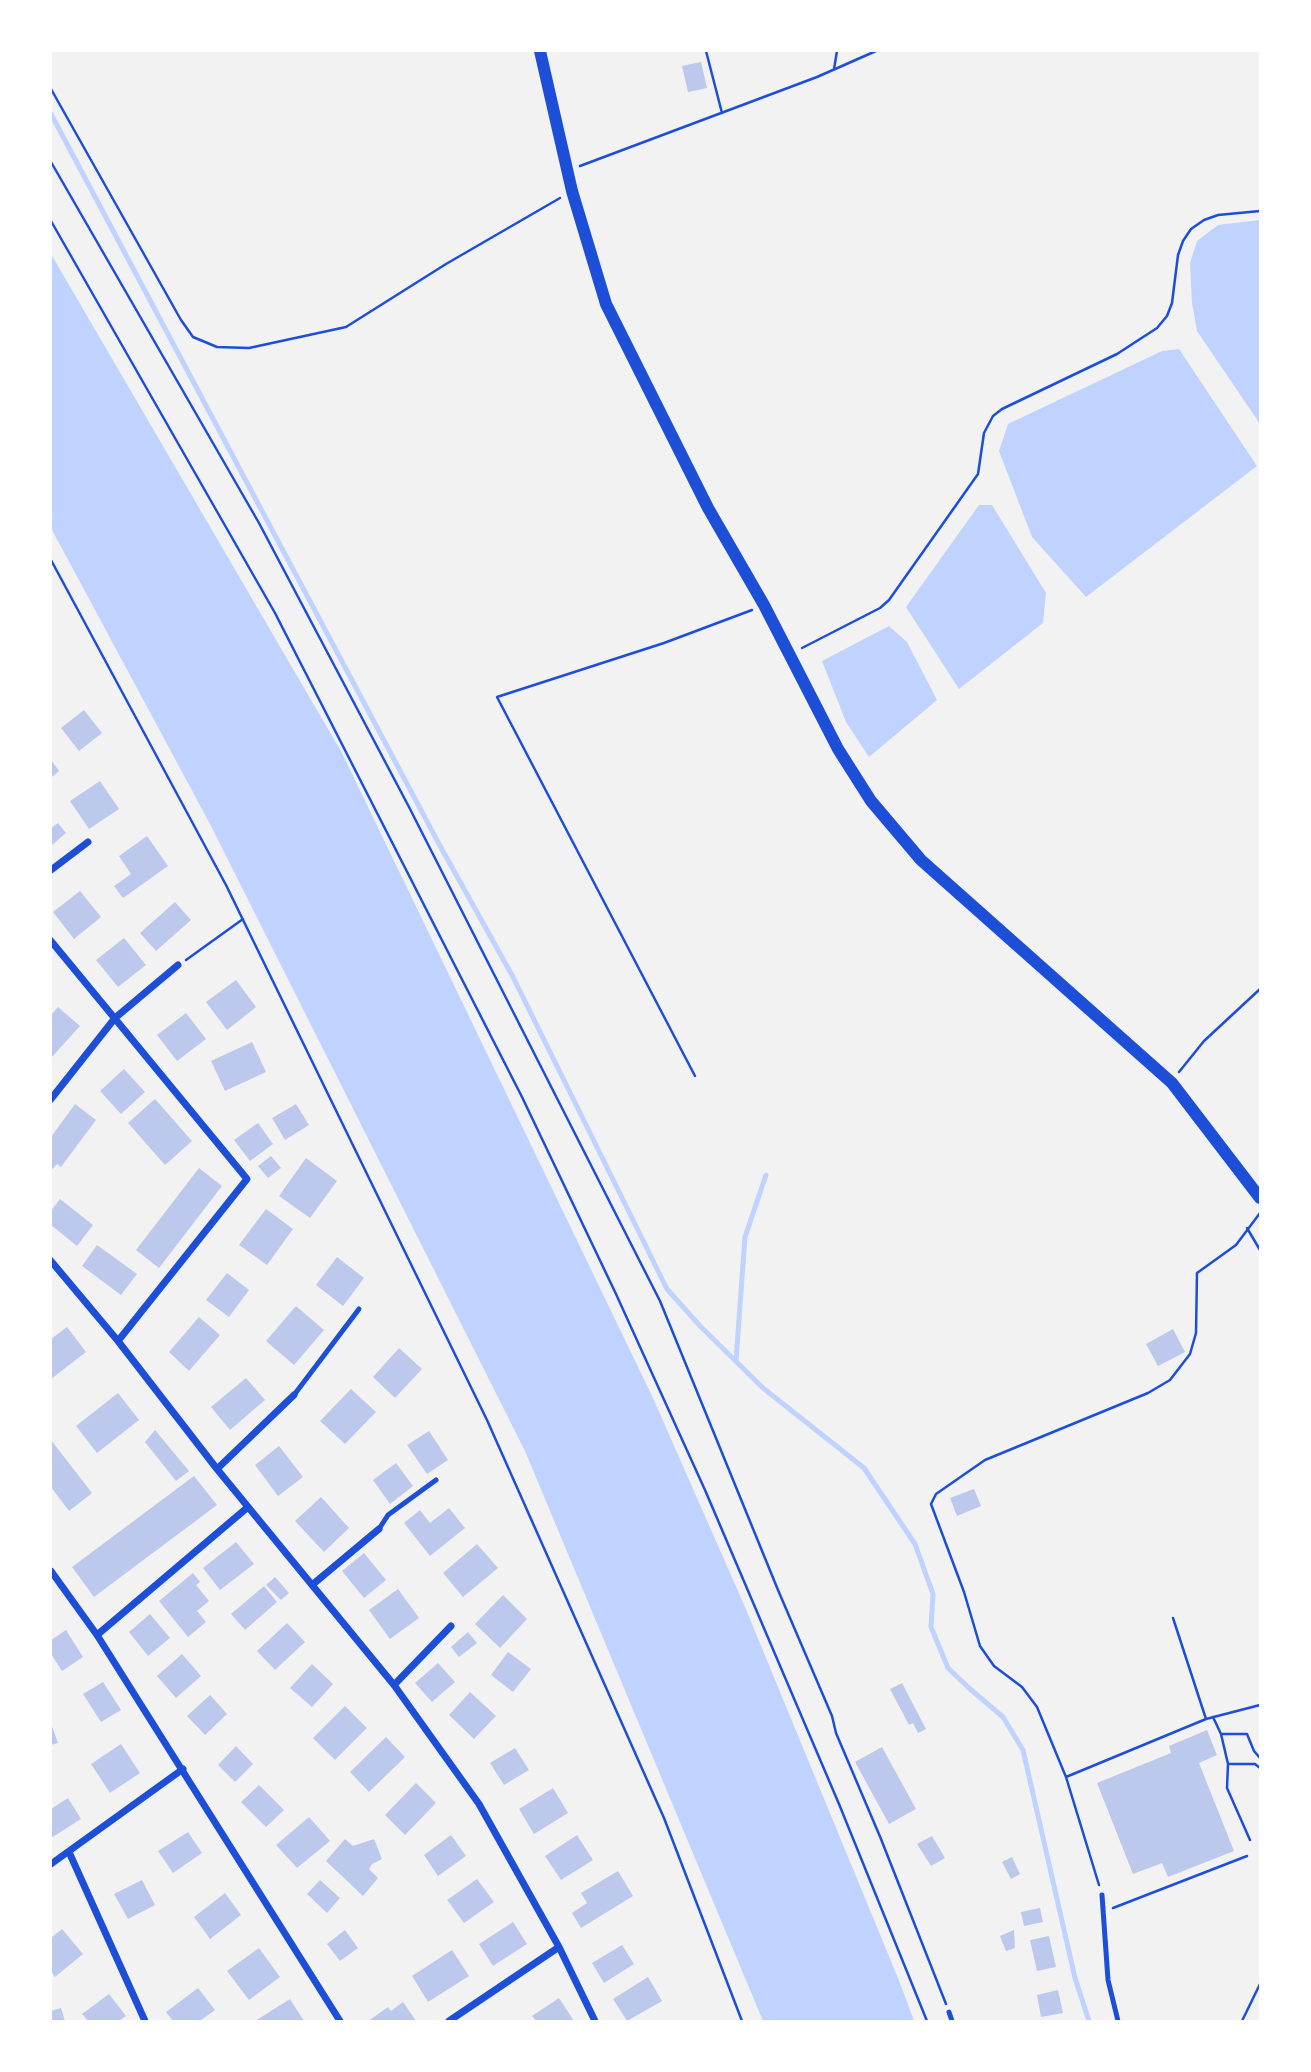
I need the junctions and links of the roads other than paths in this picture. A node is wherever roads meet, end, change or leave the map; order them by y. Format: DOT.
graph roads {
  1 [pos="540,51"];
  2 [pos="88,842"];
  3 [pos="51,870"];
  4 [pos="51,941"];
  5 [pos="178,965"];
  6 [pos="115,1018"];
  7 [pos="51,1099"];
  8 [pos="1260,1198"];
  9 [pos="51,1261"];
  10 [pos="359,1309"];
  11 [pos="118,1341"];
  12 [pos="294,1395"];
  13 [pos="218,1469"];
  14 [pos="436,1480"];
  15 [pos="248,1507"];
  16 [pos="379,1529"];
  17 [pos="51,1571"];
  18 [pos="312,1585"];
  19 [pos="451,1626"];
  20 [pos="97,1635"];
  21 [pos="394,1685"];
  22 [pos="183,1769"];
  23 [pos="69,1852"];
  24 [pos="51,1864"];
  25 [pos="1102,1895"];
  26 [pos="559,1947"];
  27 [pos="949,2012"];
  28 [pos="145,2021"];
  29 [pos="340,2021"];
  30 [pos="449,2021"];
  31 [pos="595,2021"];
  32 [pos="952,2021"];
  33 [pos="1118,2021"];
  1 -- 8 [label="street"];
  2 -- 3 [label="street"];
  4 -- 6 [label="street"];
  5 -- 6 [label="street"];
  6 -- 7 [label="street"];
  6 -- 11 [label="street"];
  9 -- 11 [label="street"];
  10 -- 12 [label="lane"];
  11 -- 13 [label="street"];
  12 -- 13 [label="street"];
  13 -- 15 [label="street"];
  14 -- 16 [label="lane"];
  15 -- 18 [label="street"];
  15 -- 20 [label="street"];
  16 -- 18 [label="street"];
  17 -- 20 [label="street"];
  18 -- 21 [label="street"];
  19 -- 21 [label="street"];
  20 -- 22 [label="street"];
  21 -- 26 [label="street"];
  22 -- 23 [label="street"];
  22 -- 29 [label="street"];
  23 -- 24 [label="street"];
  23 -- 28 [label="street"];
  25 -- 33 [label="lane"];
  26 -- 30 [label="street"];
  26 -- 31 [label="street"];
  27 -- 32 [label="lane"];
}
